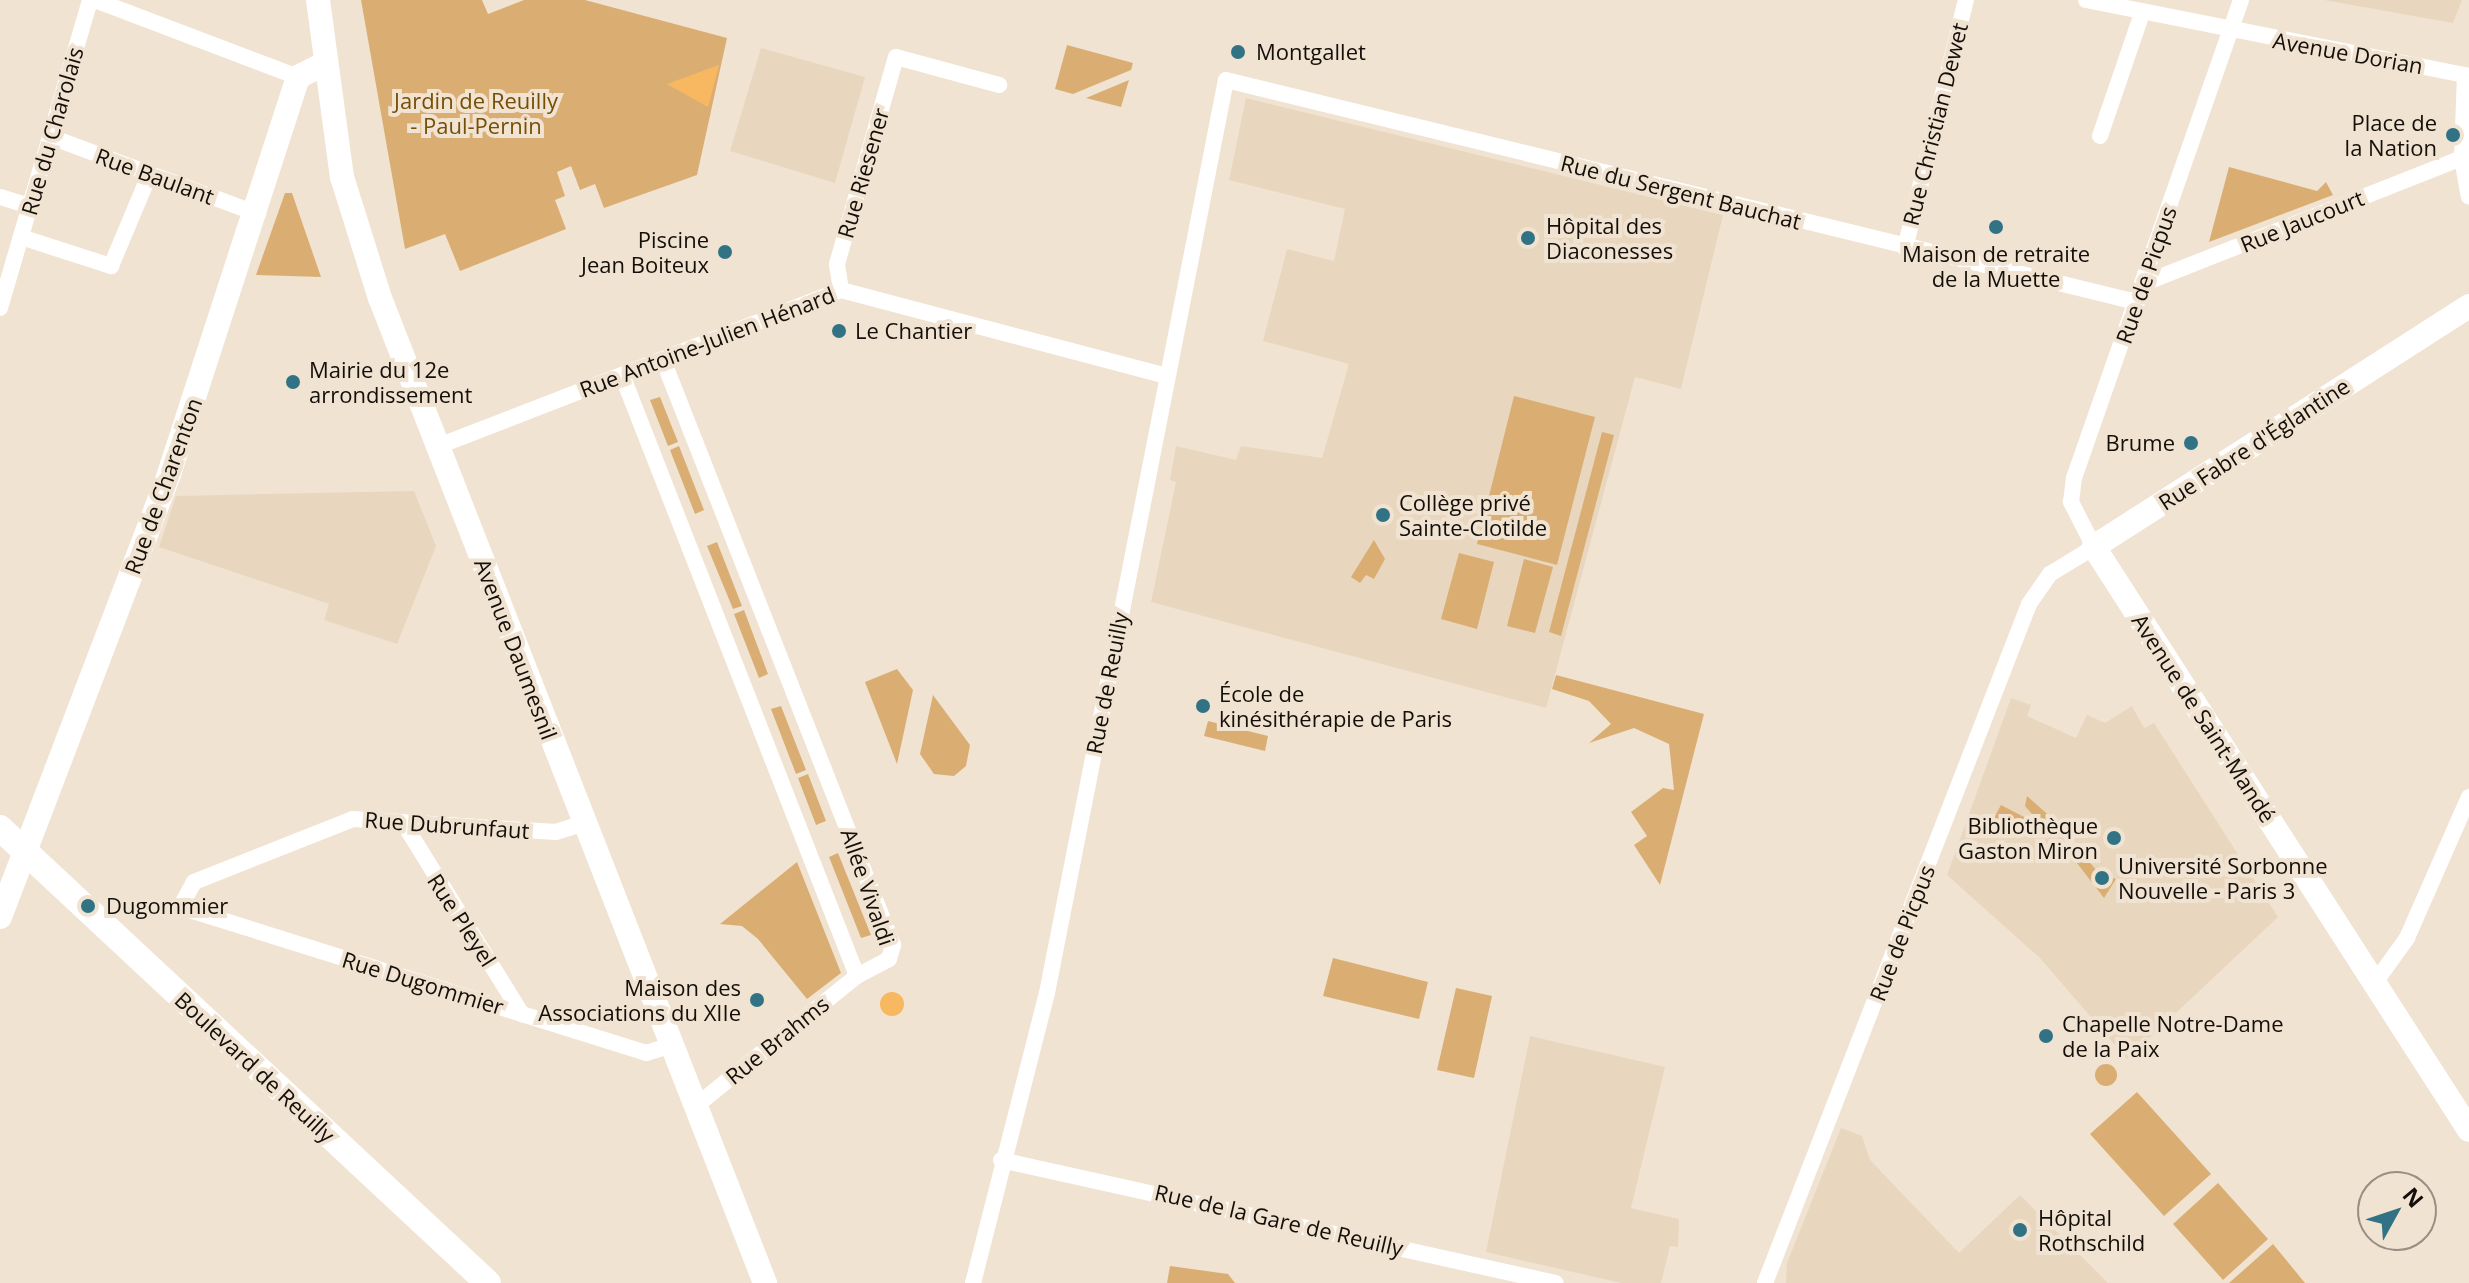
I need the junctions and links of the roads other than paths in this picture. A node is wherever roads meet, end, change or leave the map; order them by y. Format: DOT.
graph roads {
  1 [pos="92,0"];
  2 [pos="318,0"];
  3 [pos="1966,0"];
  4 [pos="2086,0"];
  5 [pos="2241,0"];
  6 [pos="2142,13"];
  7 [pos="2230,33"];
  8 [pos="324,64"];
  9 [pos="298,77"];
  10 [pos="1226,80"];
  11 [pos="999,85"];
  12 [pos="2100,136"];
  13 [pos="51,137"];
  14 [pos="2462,158"];
  15 [pos="150,173"];
  16 [pos="2469,196"];
  17 [pos="0,197"];
  18 [pos="30,206"];
  19 [pos="258,214"];
  20 [pos="21,237"];
  21 [pos="1905,248"];
  22 [pos="2142,284"];
  23 [pos="841,290"];
  24 [pos="2137,302"];
  25 [pos="2469,306"];
  26 [pos="0,308"];
  27 [pos="663,360"];
  28 [pos="622,375"];
  29 [pos="1167,376"];
  30 [pos="436,447"];
  31 [pos="2094,547"];
  32 [pos="2040,583"];
  33 [pos="2469,797"];
  34 [pos="585,823"];
  35 [pos="404,824"];
  36 [pos="0,828"];
  37 [pos="25,848"];
  38 [pos="184,896"];
  39 [pos="0,917"];
  40 [pos="857,976"];
  41 [pos="2374,984"];
  42 [pos="522,1014"];
  43 [pos="672,1045"];
  44 [pos="697,1105"];
  45 [pos="2469,1130"];
  46 [pos="1001,1160"];
  47 [pos="488,1283"];
  48 [pos="765,1283"];
  49 [pos="973,1283"];
  50 [pos="1556,1283"];
  51 [pos="1765,1283"];
  1 -- 9 [label="street"];
  1 -- 13 [label="street, Rue du Charolais"];
  2 -- 8 [label="street, Avenue Daumesnil"];
  3 -- 21 [label="street, Rue Christian Dewet"];
  4 -- 6 [label="street, Avenue Dorian"];
  5 -- 7 [label="street, Rue de Picpus"];
  6 -- 7 [label="street, Avenue Dorian"];
  6 -- 12 [label="street"];
  7 -- 14 [label="street, Avenue Dorian"];
  7 -- 22 [label="street, Rue de Picpus"];
  8 -- 9 [label="street"];
  8 -- 30 [label="street, Avenue Daumesnil"];
  9 -- 19 [label="street, Rue de Charenton"];
  10 -- 21 [label="street, Rue du Sergent Bauchat"];
  10 -- 29 [label="street, Rue de Reuilly"];
  11 -- 23 [label="street, Rue Riesener"];
  13 -- 15 [label="street, Rue Baulant"];
  13 -- 18 [label="street, Rue du Charolais"];
  14 -- 16 [label="street"];
  14 -- 22 [label="street, Rue Jaucourt"];
  15 -- 19 [label="street, Rue Baulant"];
  15 -- 20 [label="street"];
  17 -- 18 [label="street"];
  18 -- 20 [label="street, Rue du Charolais"];
  19 -- 37 [label="street, Rue de Charenton"];
  20 -- 26 [label="street, Rue du Charolais"];
  21 -- 24 [label="street, Rue du Sergent Bauchat"];
  22 -- 24 [label="street, Rue de Picpus"];
  23 -- 27 [label="street, Rue Antoine-Julien Hénard"];
  23 -- 29 [label="street, Rue Antoine-Julien Hénard"];
  24 -- 31 [label="street, Rue de Picpus"];
  25 -- 31 [label="street, Rue Fabre d'Églantine"];
  27 -- 28 [label="street, Rue Antoine-Julien Hénard"];
  27 -- 40 [label="street, Allée Vivaldi"];
  28 -- 30 [label="street, Rue Antoine-Julien Hénard"];
  28 -- 40 [label="street, Allée Vivaldi"];
  29 -- 46 [label="street, Rue de Reuilly"];
  30 -- 34 [label="street, Avenue Daumesnil"];
  31 -- 32 [label="street, Rue Fabre d'Églantine"];
  31 -- 41 [label="street, Avenue de Saint-Mandé"];
  32 -- 51 [label="street, Rue de Picpus"];
  33 -- 41 [label="street"];
  34 -- 35 [label="street, Rue Dubrunfaut"];
  34 -- 43 [label="street, Avenue Daumesnil"];
  35 -- 38 [label="street, Rue Dubrunfaut"];
  35 -- 42 [label="street, Rue Pleyel"];
  36 -- 37 [label="main road, Boulevard de Reuilly"];
  37 -- 39 [label="street, Rue de Charenton"];
  37 -- 47 [label="main road, Boulevard de Reuilly"];
  38 -- 42 [label="street, Rue Dugommier"];
  40 -- 44 [label="street, Rue Brahms"];
  41 -- 45 [label="street, Avenue de Saint-Mandé"];
  42 -- 43 [label="street, Rue Dugommier"];
  43 -- 44 [label="street, Avenue Daumesnil"];
  44 -- 48 [label="street, Avenue Daumesnil"];
  46 -- 49 [label="street, Rue de Reuilly"];
  46 -- 50 [label="street, Rue de la Gare de Reuilly"];
}
